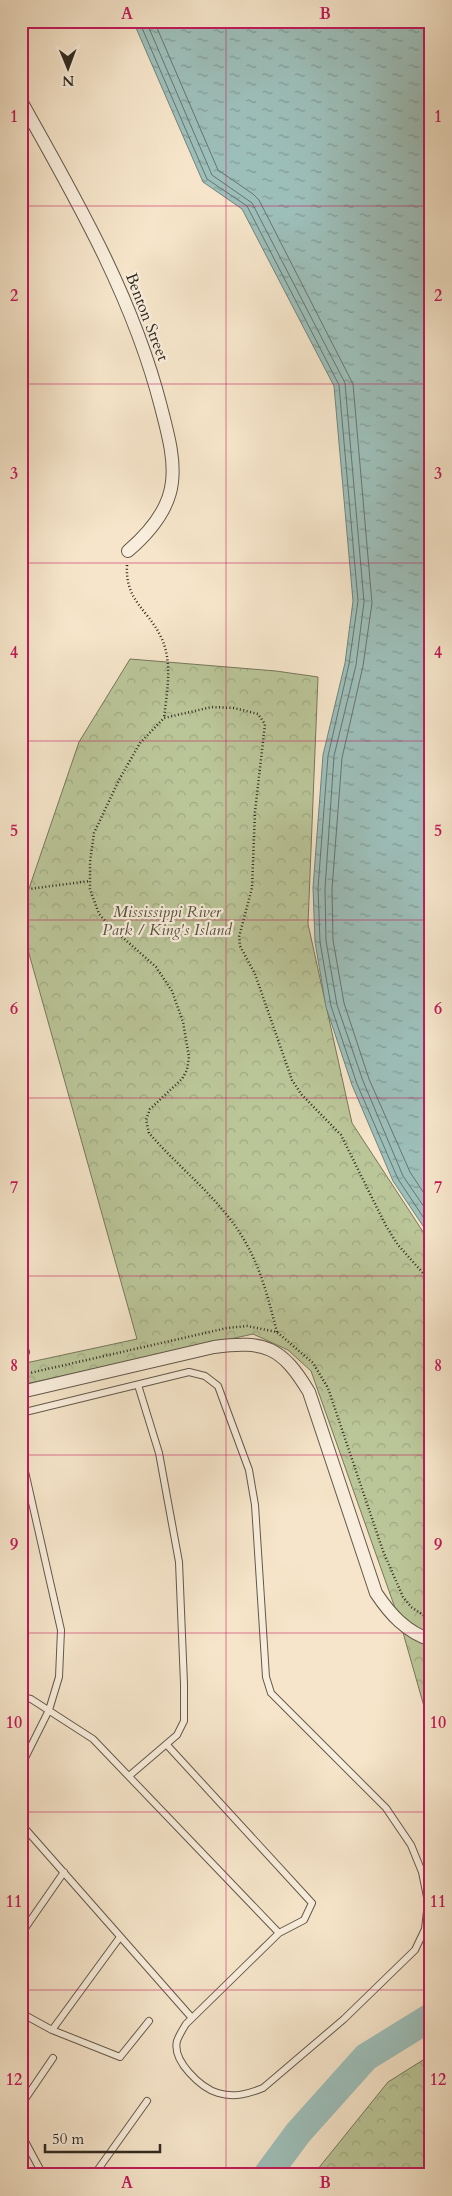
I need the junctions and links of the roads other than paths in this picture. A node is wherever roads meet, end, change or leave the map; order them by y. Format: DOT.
graph roads {
  1 [pos="21,101"];
  2 [pos="128,551"];
  3 [pos="21,1338"];
  4 [pos="26,1352"];
  5 [pos="138,1385"];
  6 [pos="21,1392"];
  7 [pos="21,1413"];
  8 [pos="21,1454"];
  9 [pos="431,1640"];
  10 [pos="21,1697"];
  11 [pos="49,1710"];
  12 [pos="167,1745"];
  13 [pos="21,1766"];
  14 [pos="129,1776"];
  15 [pos="21,1824"];
  16 [pos="64,1872"];
  17 [pos="279,1933"];
  18 [pos="21,1934"];
  19 [pos="120,1936"];
  20 [pos="21,2013"];
  21 [pos="192,2018"];
  22 [pos="149,2021"];
  23 [pos="52,2030"];
  24 [pos="54,2058"];
  25 [pos="147,2101"];
  26 [pos="21,2105"];
  27 [pos="21,2134"];
  28 [pos="41,2174"];
  29 [pos="57,2175"];
  30 [pos="94,2175"];
  1 -- 2 [label="street, Benton Street"];
  3 -- 4 [label="lane"];
  5 -- 7 [label="lane"];
  5 -- 12 [label="lane"];
  5 -- 21 [label="lane"];
  6 -- 9 [label="street"];
  8 -- 11 [label="lane"];
  10 -- 11 [label="lane"];
  11 -- 13 [label="lane"];
  11 -- 14 [label="lane"];
  12 -- 14 [label="lane"];
  12 -- 17 [label="lane"];
  14 -- 17 [label="lane"];
  15 -- 16 [label="lane"];
  16 -- 18 [label="lane"];
  16 -- 19 [label="lane"];
  17 -- 21 [label="lane"];
  19 -- 21 [label="lane"];
  19 -- 23 [label="lane"];
  20 -- 23 [label="lane"];
  22 -- 23 [label="lane"];
  24 -- 26 [label="lane"];
  25 -- 30 [label="lane"];
  27 -- 28 [label="lane"];
  28 -- 29 [label="lane"];
}
